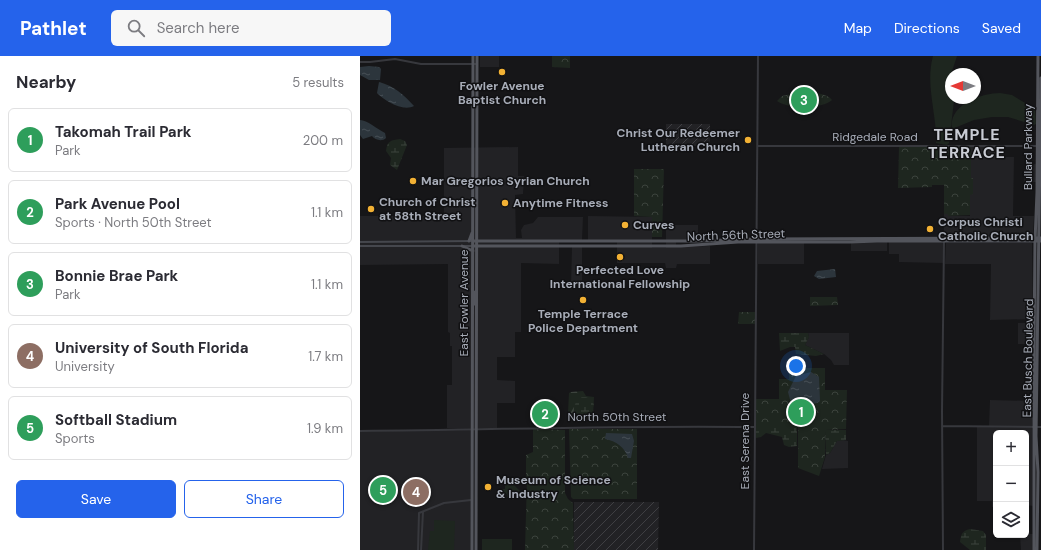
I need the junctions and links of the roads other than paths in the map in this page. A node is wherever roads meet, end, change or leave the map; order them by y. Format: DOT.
graph roads {
  1 [pos="473,56"];
  2 [pos="477,56"];
  3 [pos="758,56"];
  4 [pos="1038,56"];
  5 [pos="360,62"];
  6 [pos="473,64"];
  7 [pos="477,64"];
  8 [pos="1041,78"];
  9 [pos="758,146"];
  10 [pos="1039,146"];
  11 [pos="473,169"];
  12 [pos="477,193"];
  13 [pos="473,230"];
  14 [pos="931,238"];
  15 [pos="970,238"];
  16 [pos="477,239"];
  17 [pos="943,239"];
  18 [pos="905,240"];
  19 [pos="990,240"];
  20 [pos="1038,240"];
  21 [pos="469,241"];
  22 [pos="473,241"];
  23 [pos="687,241"];
  24 [pos="757,241"];
  25 [pos="920,241"];
  26 [pos="957,241"];
  27 [pos="360,242"];
  28 [pos="619,242"];
  29 [pos="647,242"];
  30 [pos="360,246"];
  31 [pos="462,246"];
  32 [pos="473,246"];
  33 [pos="477,246"];
  34 [pos="483,246"];
  35 [pos="619,246"];
  36 [pos="647,246"];
  37 [pos="687,246"];
  38 [pos="473,251"];
  39 [pos="478,257"];
  40 [pos="473,287"];
  41 [pos="1036,308"];
  42 [pos="477,312"];
  43 [pos="1036,322"];
  44 [pos="475,333"];
  45 [pos="473,351"];
  46 [pos="477,380"];
  47 [pos="473,386"];
  48 [pos="477,414"];
  49 [pos="942,426"];
  50 [pos="754,427"];
  51 [pos="1035,427"];
  52 [pos="1041,427"];
  53 [pos="475,430"];
  54 [pos="360,431"];
  55 [pos="1034,457"];
  56 [pos="1038,472"];
  57 [pos="472,500"];
  58 [pos="477,500"];
  59 [pos="423,512"];
  60 [pos="419,550"];
  61 [pos="472,550"];
  62 [pos="476,550"];
  63 [pos="754,550"];
  64 [pos="943,550"];
  65 [pos="1035,550"];
  1 -- 6 [label="main road, East Fowler Avenue"];
  2 -- 7 [label="main road, East Fowler Avenue"];
  3 -- 9 [label="street, East Serena Drive"];
  4 -- 10 [label="main road, Bullard Parkway"];
  5 -- 6 [label="street"];
  6 -- 7 [label="street"];
  6 -- 11 [label="main road, East Fowler Avenue"];
  7 -- 12 [label="main road, East Fowler Avenue"];
  8 -- 10 [label="main road, Bullard Parkway"];
  9 -- 10 [label="street, Ridgedale Road"];
  9 -- 24 [label="street, East Serena Drive"];
  10 -- 20 [label="main road, Bullard Parkway"];
  11 -- 12 [label="main road"];
  11 -- 13 [label="main road, East Fowler Avenue"];
  12 -- 16 [label="main road, East Fowler Avenue"];
  13 -- 21 [label="main road"];
  13 -- 22 [label="main road, East Fowler Avenue"];
  14 -- 17 [label="main road, North 56th Street"];
  14 -- 18 [label="main road, North 56th Street"];
  14 -- 25 [label="main road"];
  15 -- 17 [label="main road, North 56th Street"];
  15 -- 19 [label="main road, North 56th Street"];
  15 -- 26 [label="main road"];
  16 -- 22 [label="main road"];
  16 -- 28 [label="main road, North 56th Street"];
  16 -- 33 [label="main road, East Fowler Avenue"];
  17 -- 25 [label="main road, North 56th Street"];
  17 -- 26 [label="main road, North 56th Street"];
  17 -- 49 [label="street"];
  18 -- 24 [label="main road, North 56th Street"];
  18 -- 25 [label="main road, North 56th Street"];
  19 -- 20 [label="main road, North 56th Street"];
  19 -- 20 [label="main road, North 56th Street"];
  19 -- 26 [label="main road, North 56th Street"];
  20 -- 41 [label="main road, East Busch Boulevard"];
  20 -- 41 [label="main road, East Busch Boulevard"];
  21 -- 22 [label="main road"];
  21 -- 27 [label="main road"];
  22 -- 32 [label="main road, East Fowler Avenue"];
  23 -- 24 [label="main road, North 56th Street"];
  23 -- 29 [label="main road, North 56th Street"];
  23 -- 37 [label="main road"];
  24 -- 37 [label="main road, North 56th Street"];
  24 -- 50 [label="street, East Serena Drive"];
  28 -- 29 [label="main road, North 56th Street"];
  28 -- 35 [label="main road"];
  29 -- 36 [label="main road"];
  30 -- 31 [label="main road, North 56th Street"];
  31 -- 32 [label="main road, North 56th Street"];
  31 -- 38 [label="main road"];
  32 -- 33 [label="main road, North 56th Street"];
  32 -- 38 [label="main road, East Fowler Avenue"];
  33 -- 34 [label="main road, North 56th Street"];
  33 -- 39 [label="main road, East Fowler Avenue"];
  34 -- 35 [label="main road, North 56th Street"];
  34 -- 39 [label="main road"];
  35 -- 36 [label="main road, North 56th Street"];
  36 -- 37 [label="main road, North 56th Street"];
  38 -- 40 [label="main road, East Fowler Avenue"];
  39 -- 42 [label="main road, East Fowler Avenue"];
  40 -- 42 [label="main road"];
  40 -- 44 [label="main road, East Fowler Avenue"];
  41 -- 43 [label="main road, East Busch Boulevard"];
  42 -- 44 [label="main road, East Fowler Avenue"];
  43 -- 51 [label="main road, East Busch Boulevard"];
  43 -- 51 [label="main road, East Busch Boulevard"];
  44 -- 45 [label="main road, East Fowler Avenue"];
  44 -- 46 [label="main road, East Fowler Avenue"];
  45 -- 46 [label="main road"];
  45 -- 47 [label="main road, East Fowler Avenue"];
  46 -- 48 [label="main road, East Fowler Avenue"];
  47 -- 48 [label="main road"];
  47 -- 53 [label="main road, East Fowler Avenue"];
  48 -- 53 [label="main road, East Fowler Avenue"];
  49 -- 51 [label="street"];
  49 -- 64 [label="street"];
  50 -- 53 [label="street, North 50th Street"];
  50 -- 63 [label="street, East Serena Drive"];
  51 -- 52 [label="street"];
  51 -- 55 [label="main road, East Busch Boulevard"];
  51 -- 56 [label="main road, East Busch Boulevard"];
  53 -- 54 [label="street, North 50th Street"];
  53 -- 57 [label="main road, East Fowler Avenue"];
  53 -- 58 [label="main road, East Fowler Avenue"];
  55 -- 56 [label="main road"];
  55 -- 65 [label="main road, East Busch Boulevard"];
  56 -- 65 [label="main road, East Busch Boulevard"];
  57 -- 58 [label="street"];
  57 -- 59 [label="street"];
  57 -- 61 [label="main road, East Fowler Avenue"];
  58 -- 62 [label="main road, East Fowler Avenue"];
  59 -- 60 [label="street"];
  59 -- 60 [label="street"];
}
